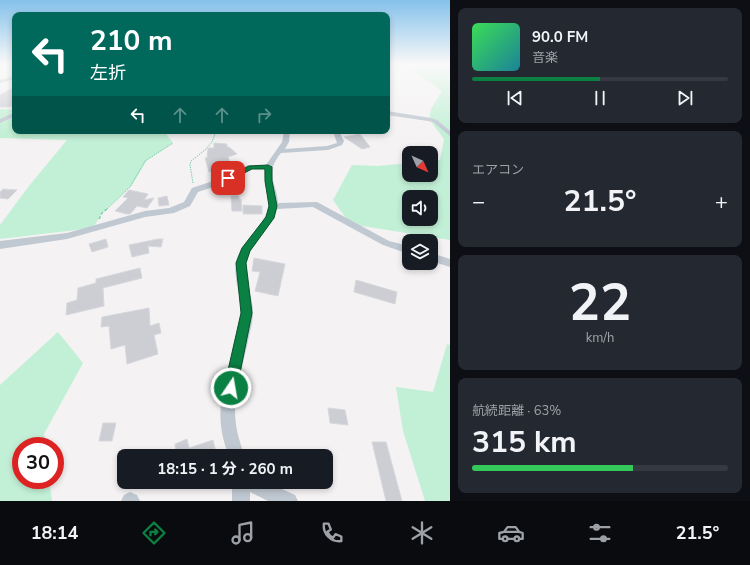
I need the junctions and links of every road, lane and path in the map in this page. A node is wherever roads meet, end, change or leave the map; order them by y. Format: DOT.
graph roads {
  1 [pos="390,113"];
  2 [pos="12,115"];
  3 [pos="0,121"];
  4 [pos="215,134"];
  5 [pos="287,134"];
  6 [pos="338,134"];
  7 [pos="450,134"];
  8 [pos="173,143"];
  9 [pos="281,151"];
  10 [pos="268,167"];
  11 [pos="195,190"];
  12 [pos="273,206"];
  13 [pos="93,230"];
  14 [pos="0,245"];
  15 [pos="402,248"];
  16 [pos="438,259"];
  17 [pos="450,263"];
  18 [pos="234,449"];
  19 [pos="241,489"];
  20 [pos="262,489"];
  21 [pos="241,501"];
  22 [pos="289,501"];
  1 -- 7 [label="street"];
  2 -- 3 [label="street"];
  4 -- 11 [label="path"];
  5 -- 9 [label="street"];
  6 -- 9 [label="street"];
  8 -- 13 [label="path"];
  9 -- 10 [label="street"];
  10 -- 11 [label="street"];
  10 -- 12 [label="street"];
  11 -- 13 [label="street"];
  12 -- 15 [label="street"];
  12 -- 18 [label="street"];
  13 -- 14 [label="street"];
  16 -- 17 [label="street"];
  19 -- 21 [label="street"];
  20 -- 22 [label="street"];
}
